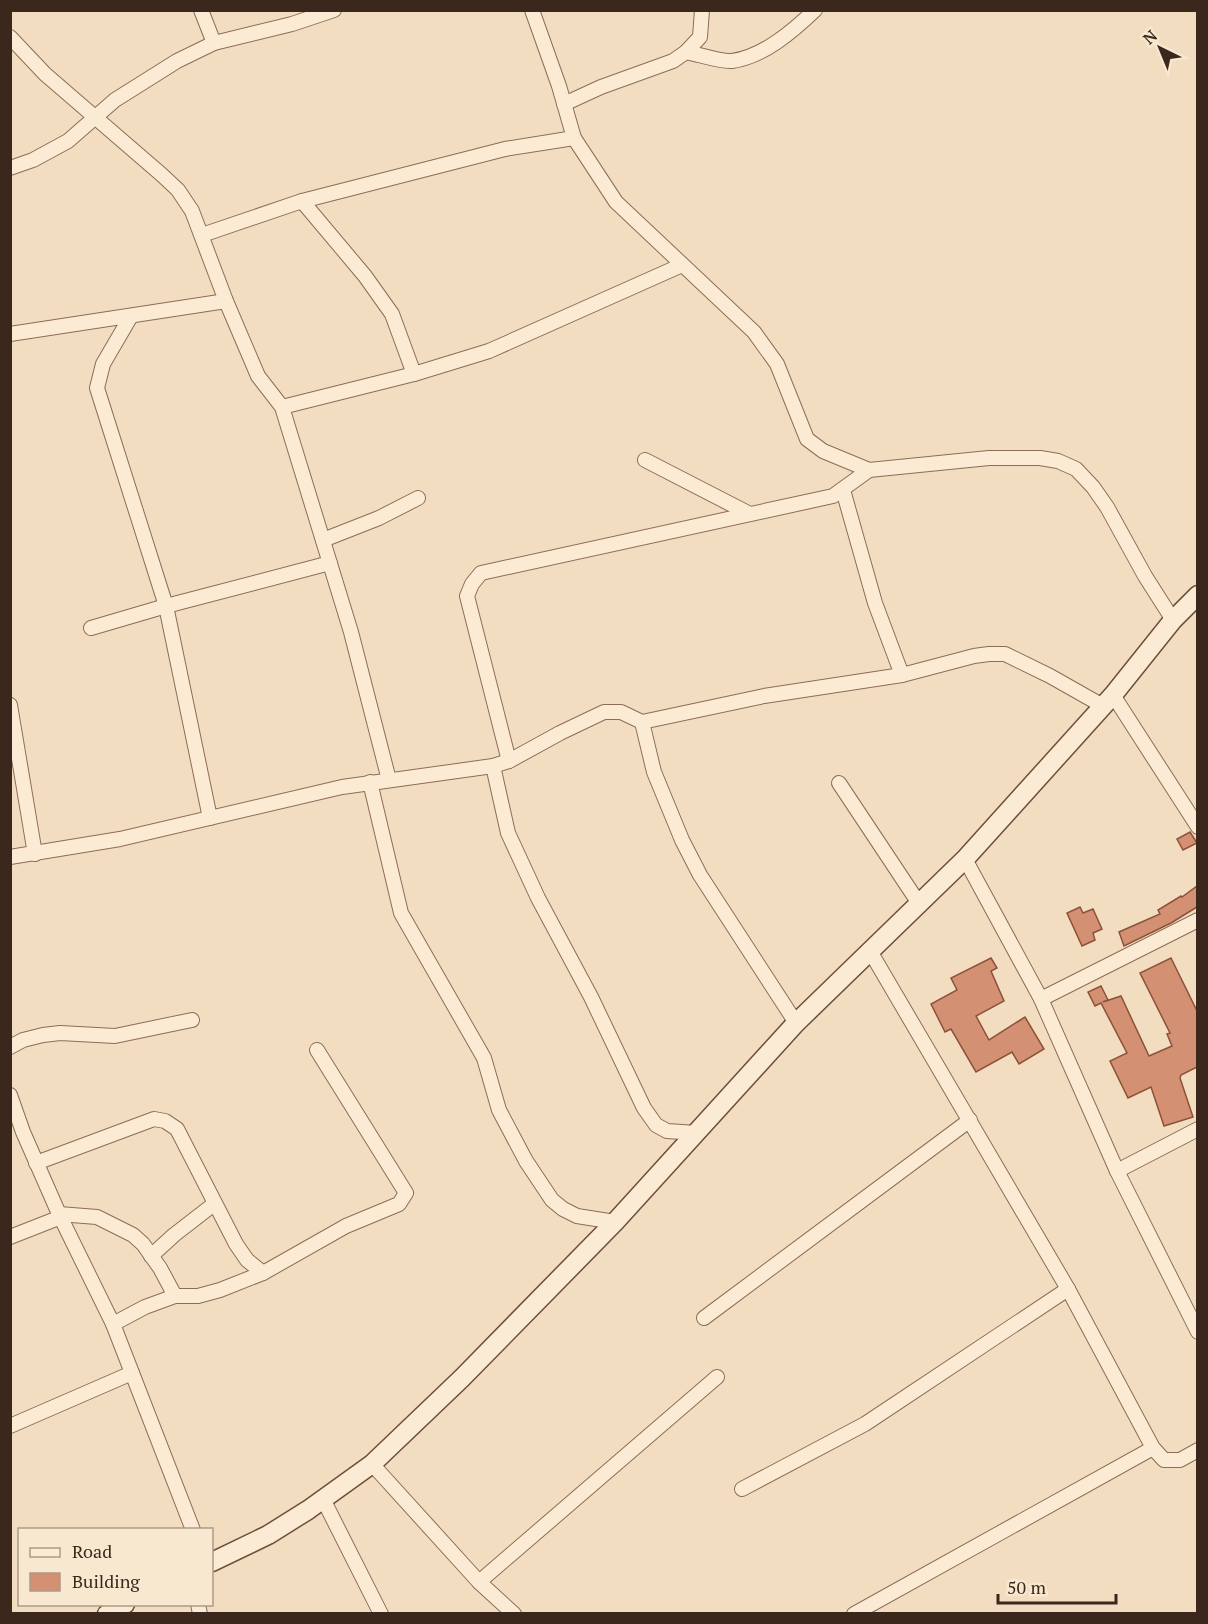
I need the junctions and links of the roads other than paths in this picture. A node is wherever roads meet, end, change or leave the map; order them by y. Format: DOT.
graph roads {
  1 [pos="201,10"];
  2 [pos="334,10"];
  3 [pos="532,10"];
  4 [pos="702,10"];
  5 [pos="815,10"];
  6 [pos="10,37"];
  7 [pos="214,43"];
  8 [pos="686,52"];
  9 [pos="564,104"];
  10 [pos="96,118"];
  11 [pos="574,138"];
  12 [pos="10,168"];
  13 [pos="302,201"];
  14 [pos="202,235"];
  15 [pos="682,266"];
  16 [pos="226,301"];
  17 [pos="131,316"];
  18 [pos="10,334"];
  19 [pos="414,374"];
  20 [pos="282,407"];
  21 [pos="645,460"];
  22 [pos="869,470"];
  23 [pos="843,490"];
  24 [pos="418,498"];
  25 [pos="750,514"];
  26 [pos="323,540"];
  27 [pos="330,563"];
  28 [pos="1197,595"];
  29 [pos="166,606"];
  30 [pos="1173,620"];
  31 [pos="91,628"];
  32 [pos="902,675"];
  33 [pos="1108,701"];
  34 [pos="10,705"];
  35 [pos="642,722"];
  36 [pos="10,754"];
  37 [pos="509,761"];
  38 [pos="493,766"];
  39 [pos="21,774"];
  40 [pos="389,780"];
  41 [pos="370,782"];
  42 [pos="839,783"];
  43 [pos="210,818"];
  44 [pos="1197,827"];
  45 [pos="35,854"];
  46 [pos="10,857"];
  47 [pos="965,859"];
  48 [pos="918,902"];
  49 [pos="1197,920"];
  50 [pos="870,951"];
  51 [pos="1041,999"];
  52 [pos="192,1020"];
  53 [pos="796,1023"];
  54 [pos="10,1047"];
  55 [pos="317,1050"];
  56 [pos="10,1095"];
  57 [pos="970,1120"];
  58 [pos="1197,1129"];
  59 [pos="17,1134"];
  60 [pos="696,1134"];
  61 [pos="36,1163"];
  62 [pos="1117,1172"];
  63 [pos="214,1204"];
  64 [pos="60,1216"];
  65 [pos="615,1222"];
  66 [pos="10,1237"];
  67 [pos="151,1256"];
  68 [pos="263,1272"];
  69 [pos="1068,1289"];
  70 [pos="175,1296"];
  71 [pos="704,1318"];
  72 [pos="113,1324"];
  73 [pos="1197,1332"];
  74 [pos="132,1373"];
  75 [pos="717,1377"];
  76 [pos="10,1426"];
  77 [pos="1153,1448"];
  78 [pos="1197,1450"];
  79 [pos="372,1464"];
  80 [pos="742,1489"];
  81 [pos="323,1499"];
  82 [pos="193,1528"];
  83 [pos="213,1562"];
  84 [pos="480,1582"];
  85 [pos="123,1606"];
  86 [pos="106,1614"];
  87 [pos="381,1614"];
  88 [pos="514,1614"];
  89 [pos="854,1614"];
  1 -- 7 [label="street"];
  2 -- 7 [label="street"];
  3 -- 9 [label="street"];
  4 -- 8 [label="street"];
  5 -- 8 [label="street"];
  6 -- 10 [label="street"];
  7 -- 10 [label="street"];
  8 -- 9 [label="street"];
  9 -- 11 [label="street"];
  10 -- 12 [label="street"];
  10 -- 14 [label="street"];
  11 -- 13 [label="street"];
  11 -- 15 [label="street"];
  13 -- 14 [label="street"];
  13 -- 19 [label="street"];
  14 -- 16 [label="street"];
  15 -- 19 [label="street"];
  15 -- 22 [label="street"];
  16 -- 17 [label="street"];
  16 -- 20 [label="street"];
  17 -- 18 [label="street"];
  17 -- 29 [label="street"];
  19 -- 20 [label="street"];
  20 -- 26 [label="street"];
  21 -- 25 [label="street"];
  22 -- 23 [label="street"];
  22 -- 30 [label="street"];
  23 -- 25 [label="street"];
  23 -- 32 [label="street"];
  24 -- 26 [label="street"];
  25 -- 37 [label="street"];
  26 -- 27 [label="street"];
  27 -- 29 [label="street"];
  27 -- 40 [label="street"];
  28 -- 30 [label="street"];
  29 -- 31 [label="street"];
  29 -- 43 [label="street"];
  30 -- 33 [label="street"];
  32 -- 33 [label="street"];
  32 -- 35 [label="street"];
  33 -- 44 [label="street"];
  33 -- 47 [label="street"];
  34 -- 39 [label="street"];
  35 -- 37 [label="street"];
  35 -- 53 [label="street"];
  36 -- 39 [label="street"];
  37 -- 38 [label="street"];
  38 -- 40 [label="street"];
  38 -- 60 [label="street"];
  39 -- 45 [label="street"];
  40 -- 41 [label="street"];
  41 -- 43 [label="street"];
  41 -- 65 [label="street"];
  42 -- 48 [label="street"];
  43 -- 45 [label="street"];
  45 -- 46 [label="street"];
  47 -- 48 [label="street"];
  47 -- 51 [label="street"];
  48 -- 50 [label="street"];
  49 -- 51 [label="street"];
  50 -- 53 [label="street"];
  50 -- 57 [label="street"];
  51 -- 62 [label="street"];
  52 -- 54 [label="street"];
  53 -- 60 [label="street"];
  55 -- 68 [label="street"];
  56 -- 59 [label="street"];
  57 -- 69 [label="street"];
  57 -- 71 [label="street"];
  58 -- 62 [label="street"];
  59 -- 61 [label="street"];
  60 -- 65 [label="street"];
  61 -- 63 [label="street"];
  61 -- 64 [label="street"];
  62 -- 73 [label="street"];
  63 -- 67 [label="street"];
  63 -- 68 [label="street"];
  64 -- 66 [label="street"];
  64 -- 67 [label="street"];
  64 -- 72 [label="street"];
  65 -- 79 [label="street"];
  67 -- 70 [label="street"];
  68 -- 70 [label="street"];
  69 -- 77 [label="street"];
  69 -- 80 [label="street"];
  70 -- 72 [label="street"];
  72 -- 74 [label="street"];
  74 -- 76 [label="street"];
  74 -- 82 [label="street"];
  75 -- 84 [label="street"];
  77 -- 78 [label="street"];
  77 -- 89 [label="street"];
  79 -- 81 [label="street"];
  79 -- 84 [label="street"];
  81 -- 83 [label="street"];
  81 -- 87 [label="street"];
  84 -- 88 [label="street"];
  85 -- 86 [label="street"];
}
